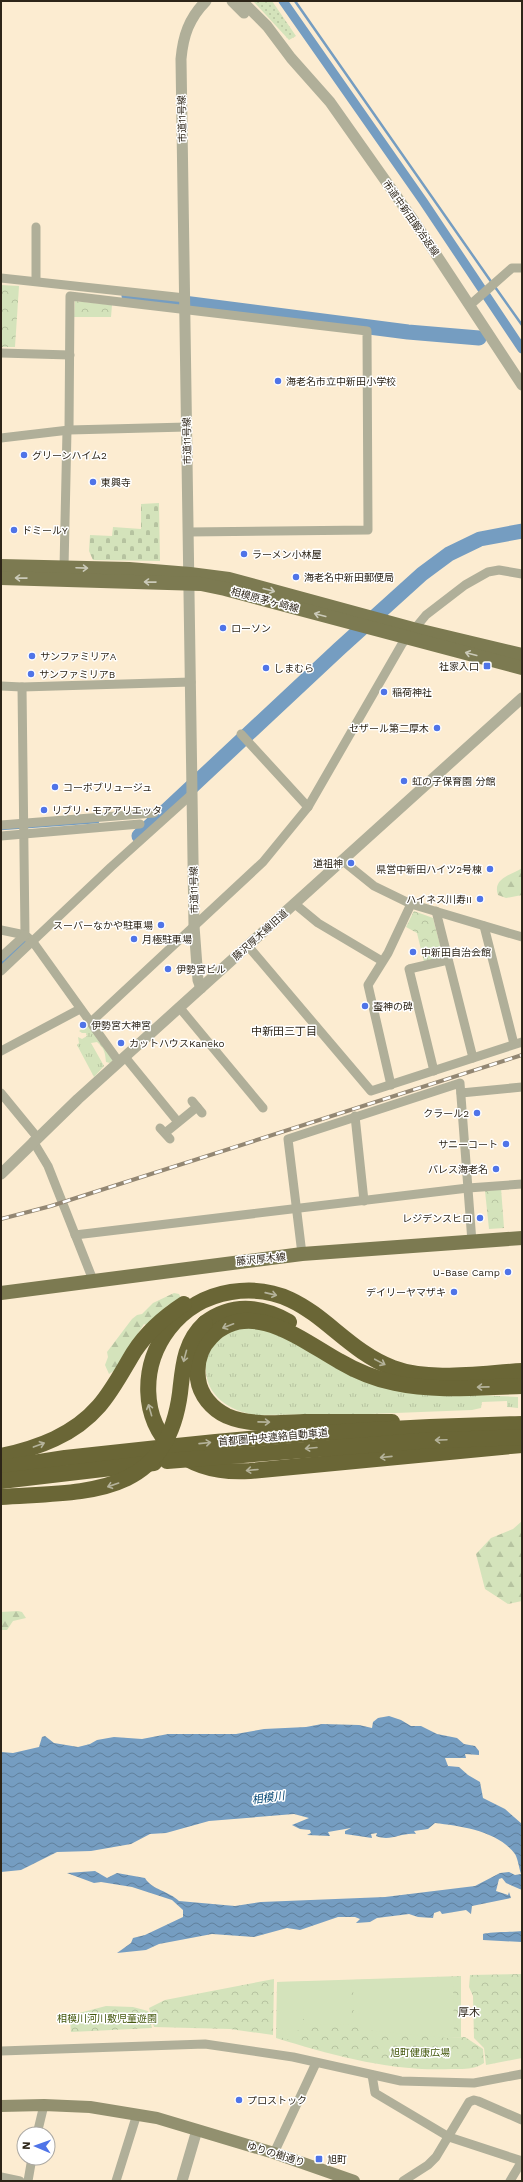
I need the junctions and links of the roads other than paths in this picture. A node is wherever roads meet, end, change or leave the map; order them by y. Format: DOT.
graph roads {
  1 [pos="206,1"];
  2 [pos="232,1"];
  3 [pos="242,1"];
  4 [pos="291,58"];
  5 [pos="36,227"];
  6 [pos="522,268"];
  7 [pos="1,278"];
  8 [pos="36,281"];
  9 [pos="184,304"];
  10 [pos="470,305"];
  11 [pos="1,353"];
  12 [pos="70,355"];
  13 [pos="522,385"];
  14 [pos="187,427"];
  15 [pos="68,430"];
  16 [pos="1,438"];
  17 [pos="189,532"];
  18 [pos="1,566"];
  19 [pos="64,568"];
  20 [pos="522,574"];
  21 [pos="1,578"];
  22 [pos="190,578"];
  23 [pos="410,633"];
  24 [pos="522,655"];
  25 [pos="522,668"];
  26 [pos="191,682"];
  27 [pos="1,686"];
  28 [pos="22,687"];
  29 [pos="522,698"];
  30 [pos="244,737"];
  31 [pos="192,789"];
  32 [pos="308,807"];
  33 [pos="154,813"];
  34 [pos="1,824"];
  35 [pos="140,824"];
  36 [pos="23,829"];
  37 [pos="1,836"];
  38 [pos="343,861"];
  39 [pos="295,904"];
  40 [pos="411,904"];
  41 [pos="436,911"];
  42 [pos="194,926"];
  43 [pos="484,926"];
  44 [pos="1,930"];
  45 [pos="522,937"];
  46 [pos="29,938"];
  47 [pos="248,946"];
  48 [pos="1,957"];
  49 [pos="448,960"];
  50 [pos="382,961"];
  51 [pos="1,971"];
  52 [pos="201,988"];
  53 [pos="179,1008"];
  54 [pos="80,1009"];
  55 [pos="91,1022"];
  56 [pos="518,1043"];
  57 [pos="1,1051"];
  58 [pos="473,1058"];
  59 [pos="122,1060"];
  60 [pos="434,1071"];
  61 [pos="391,1085"];
  62 [pos="522,1087"];
  63 [pos="1,1093"];
  64 [pos="461,1093"];
  65 [pos="197,1107"];
  66 [pos="263,1108"];
  67 [pos="355,1116"];
  68 [pos="178,1122"];
  69 [pos="165,1133"];
  70 [pos="35,1139"];
  71 [pos="1,1174"];
  72 [pos="522,1184"];
  73 [pos="468,1188"];
  74 [pos="364,1201"];
  75 [pos="296,1209"];
  76 [pos="74,1235"];
  77 [pos="522,1238"];
  78 [pos="472,1242"];
  79 [pos="302,1254"];
  80 [pos="93,1280"];
  81 [pos="248,1291"];
  82 [pos="1,1293"];
  83 [pos="354,1369"];
  84 [pos="522,1371"];
  85 [pos="522,1386"];
  86 [pos="522,1422"];
  87 [pos="522,1437"];
  88 [pos="522,1445"];
  89 [pos="1,1456"];
  90 [pos="1,1468"];
  91 [pos="27,1471"];
  92 [pos="1,1481"];
  93 [pos="1,1497"];
  94 [pos="1,2051"];
  95 [pos="316,2063"];
  96 [pos="522,2074"];
  97 [pos="372,2075"];
  98 [pos="474,2083"];
  99 [pos="474,2100"];
  100 [pos="44,2105"];
  101 [pos="1,2106"];
  102 [pos="137,2114"];
  103 [pos="522,2120"];
  104 [pos="39,2126"];
  105 [pos="197,2130"];
  106 [pos="449,2138"];
  107 [pos="274,2153"];
  108 [pos="522,2161"];
  109 [pos="31,2166"];
  110 [pos="1,2177"];
  111 [pos="20,2181"];
  112 [pos="28,2181"];
  113 [pos="116,2181"];
  114 [pos="182,2181"];
  115 [pos="354,2181"];
  116 [pos="403,2181"];
  117 [pos="510,2181"];
  1 -- 9 [label="street, 市道11号線"];
  2 -- 4 [label="street, 市道中新田鍛冶返線"];
  3 -- 4 [label="street, 市道中新田鍛冶返線"];
  4 -- 10 [label="street, 市道中新田鍛冶返線"];
  5 -- 8 [label="street"];
  6 -- 10 [label="street"];
  7 -- 8 [label="street"];
  8 -- 9 [label="street"];
  9 -- 12 [label="street"];
  9 -- 14 [label="street, 市道11号線"];
  9 -- 17 [label="street"];
  10 -- 13 [label="street, 市道中新田鍛冶返線"];
  11 -- 12 [label="street"];
  12 -- 15 [label="street"];
  14 -- 15 [label="street"];
  14 -- 17 [label="street, 市道11号線"];
  15 -- 16 [label="street"];
  15 -- 19 [label="street"];
  17 -- 22 [label="street, 市道11号線"];
  18 -- 19 [label="main road, 相模原茅ヶ崎線"];
  19 -- 22 [label="main road, 相模原茅ヶ崎線, one-way"];
  20 -- 23 [label="street"];
  22 -- 21 [label="main road, 相模原茅ヶ崎線, one-way"];
  22 -- 23 [label="main road, 相模原茅ヶ崎線"];
  22 -- 26 [label="street, 市道11号線"];
  23 -- 24 [label="main road, 相模原茅ヶ崎線"];
  25 -- 23 [label="main road, 相模原茅ヶ崎線, one-way"];
  23 -- 32 [label="street"];
  26 -- 28 [label="street"];
  26 -- 31 [label="street, 市道11号線"];
  27 -- 28 [label="street"];
  28 -- 36 [label="street"];
  29 -- 38 [label="street, 藤沢厚木線旧道"];
  30 -- 32 [label="street"];
  31 -- 42 [label="street, 市道11号線"];
  31 -- 46 [label="street"];
  32 -- 42 [label="street"];
  33 -- 36 [label="street"];
  34 -- 36 [label="street"];
  35 -- 36 [label="street"];
  36 -- 37 [label="street"];
  36 -- 46 [label="street"];
  38 -- 39 [label="street, 藤沢厚木線旧道"];
  38 -- 40 [label="street"];
  39 -- 47 [label="street, 藤沢厚木線旧道"];
  39 -- 50 [label="street"];
  40 -- 41 [label="street"];
  40 -- 50 [label="street"];
  41 -- 43 [label="street"];
  41 -- 49 [label="street"];
  42 -- 52 [label="street, 市道11号線"];
  42 -- 55 [label="street"];
  43 -- 45 [label="street"];
  43 -- 56 [label="street"];
  44 -- 46 [label="street"];
  46 -- 48 [label="street"];
  46 -- 51 [label="street"];
  46 -- 54 [label="street"];
  47 -- 52 [label="street, 藤沢厚木線旧道"];
  47 -- 61 [label="street"];
  49 -- 58 [label="street"];
  49 -- 60 [label="street"];
  50 -- 61 [label="street"];
  52 -- 53 [label="street, 藤沢厚木線旧道"];
  53 -- 59 [label="street, 藤沢厚木線旧道"];
  53 -- 66 [label="street"];
  54 -- 55 [label="street"];
  54 -- 57 [label="street"];
  55 -- 59 [label="street"];
  56 -- 58 [label="street"];
  58 -- 60 [label="street"];
  59 -- 68 [label="street"];
  59 -- 70 [label="street, 藤沢厚木線旧道"];
  60 -- 61 [label="street"];
  62 -- 64 [label="street"];
  63 -- 70 [label="street"];
  64 -- 67 [label="street"];
  64 -- 73 [label="street"];
  65 -- 68 [label="street"];
  67 -- 74 [label="street"];
  67 -- 75 [label="street"];
  68 -- 69 [label="street"];
  70 -- 71 [label="street, 藤沢厚木線旧道"];
  70 -- 76 [label="street"];
  72 -- 73 [label="street"];
  73 -- 74 [label="street"];
  73 -- 78 [label="street"];
  74 -- 75 [label="street"];
  75 -- 76 [label="street"];
  75 -- 79 [label="street"];
  76 -- 80 [label="street"];
  77 -- 78 [label="main road, 藤沢厚木線"];
  78 -- 79 [label="main road, 藤沢厚木線"];
  79 -- 80 [label="main road, 藤沢厚木線"];
  80 -- 82 [label="main road, 藤沢厚木線"];
  81 -- 84 [label="highway, one-way"];
  88 -- 81 [label="highway, one-way"];
  89 -- 81 [label="highway, one-way"];
  85 -- 83 [label="highway, one-way"];
  83 -- 86 [label="highway, one-way"];
  83 -- 93 [label="highway, one-way, bridge"];
  91 -- 86 [label="highway, 首都圏中央連絡自動車道, one-way, bridge"];
  87 -- 91 [label="highway, 首都圏中央連絡自動車道, one-way, bridge"];
  90 -- 91 [label="highway"];
  91 -- 92 [label="highway"];
  94 -- 95 [label="street"];
  95 -- 97 [label="street"];
  95 -- 107 [label="street"];
  96 -- 98 [label="street"];
  97 -- 98 [label="street"];
  97 -- 106 [label="street"];
  98 -- 99 [label="street"];
  99 -- 103 [label="street"];
  99 -- 106 [label="street"];
  100 -- 101 [label="main road, ゆりの樹通り"];
  100 -- 102 [label="main road, ゆりの樹通り"];
  100 -- 104 [label="street"];
  102 -- 105 [label="main road, ゆりの樹通り"];
  102 -- 113 [label="street"];
  105 -- 107 [label="main road, ゆりの樹通り"];
  105 -- 114 [label="street"];
  106 -- 108 [label="street"];
  106 -- 116 [label="street"];
  107 -- 115 [label="main road, ゆりの樹通り"];
  108 -- 117 [label="street"];
  109 -- 112 [label="street"];
  110 -- 111 [label="street"];
}
